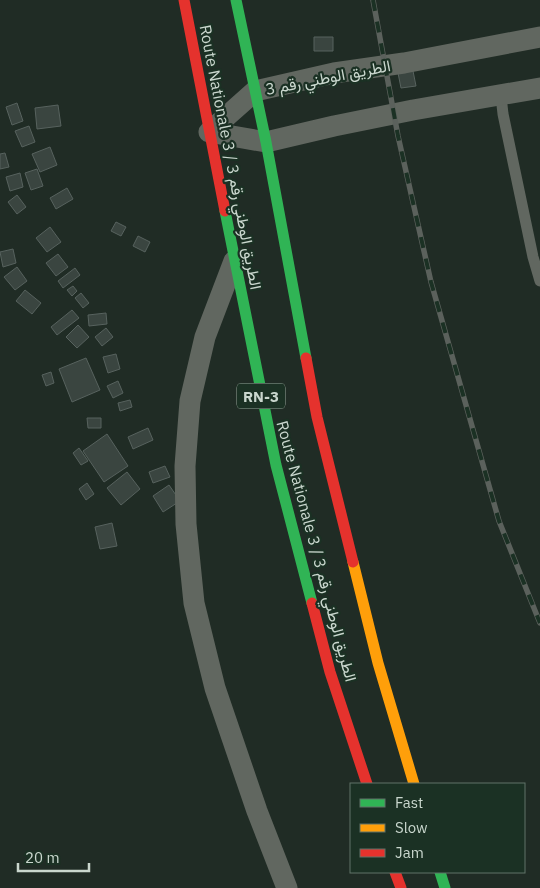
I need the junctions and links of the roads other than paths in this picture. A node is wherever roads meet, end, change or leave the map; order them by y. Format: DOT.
graph roads {
  1 [pos="184,0"];
  2 [pos="236,0"];
  3 [pos="540,37"];
  4 [pos="540,88"];
  5 [pos="255,90"];
  6 [pos="500,96"];
  7 [pos="209,132"];
  8 [pos="266,142"];
  9 [pos="536,256"];
  10 [pos="234,261"];
  11 [pos="540,281"];
  12 [pos="367,783"];
  13 [pos="414,783"];
  14 [pos="395,873"];
  15 [pos="440,873"];
  16 [pos="287,888"];
  17 [pos="401,888"];
  18 [pos="445,888"];
  1 -- 7 [label="highway, Route Nationale 3 / الطريق الوطني رقم 3 / RN-3"];
  2 -- 5 [label="highway, Route Nationale 3 / الطريق الوطني رقم 3"];
  3 -- 5 [label="street, الطريق الوطني رقم 3"];
  4 -- 6 [label="street"];
  5 -- 7 [label="street, الطريق الوطني رقم 3"];
  5 -- 8 [label="highway, Route Nationale 3 / الطريق الوطني رقم 3"];
  6 -- 8 [label="street"];
  6 -- 9 [label="lane"];
  7 -- 8 [label="street"];
  7 -- 10 [label="highway, Route Nationale 3 / الطريق الوطني رقم 3 / RN-3"];
  8 -- 13 [label="highway, Route Nationale 3 / الطريق الوطني رقم 3"];
  9 -- 11 [label="lane"];
  10 -- 12 [label="highway, Route Nationale 3 / الطريق الوطني رقم 3 / RN-3"];
  10 -- 16 [label="street"];
  14 -- 17 [label="highway"];
  15 -- 18 [label="highway"];
}
